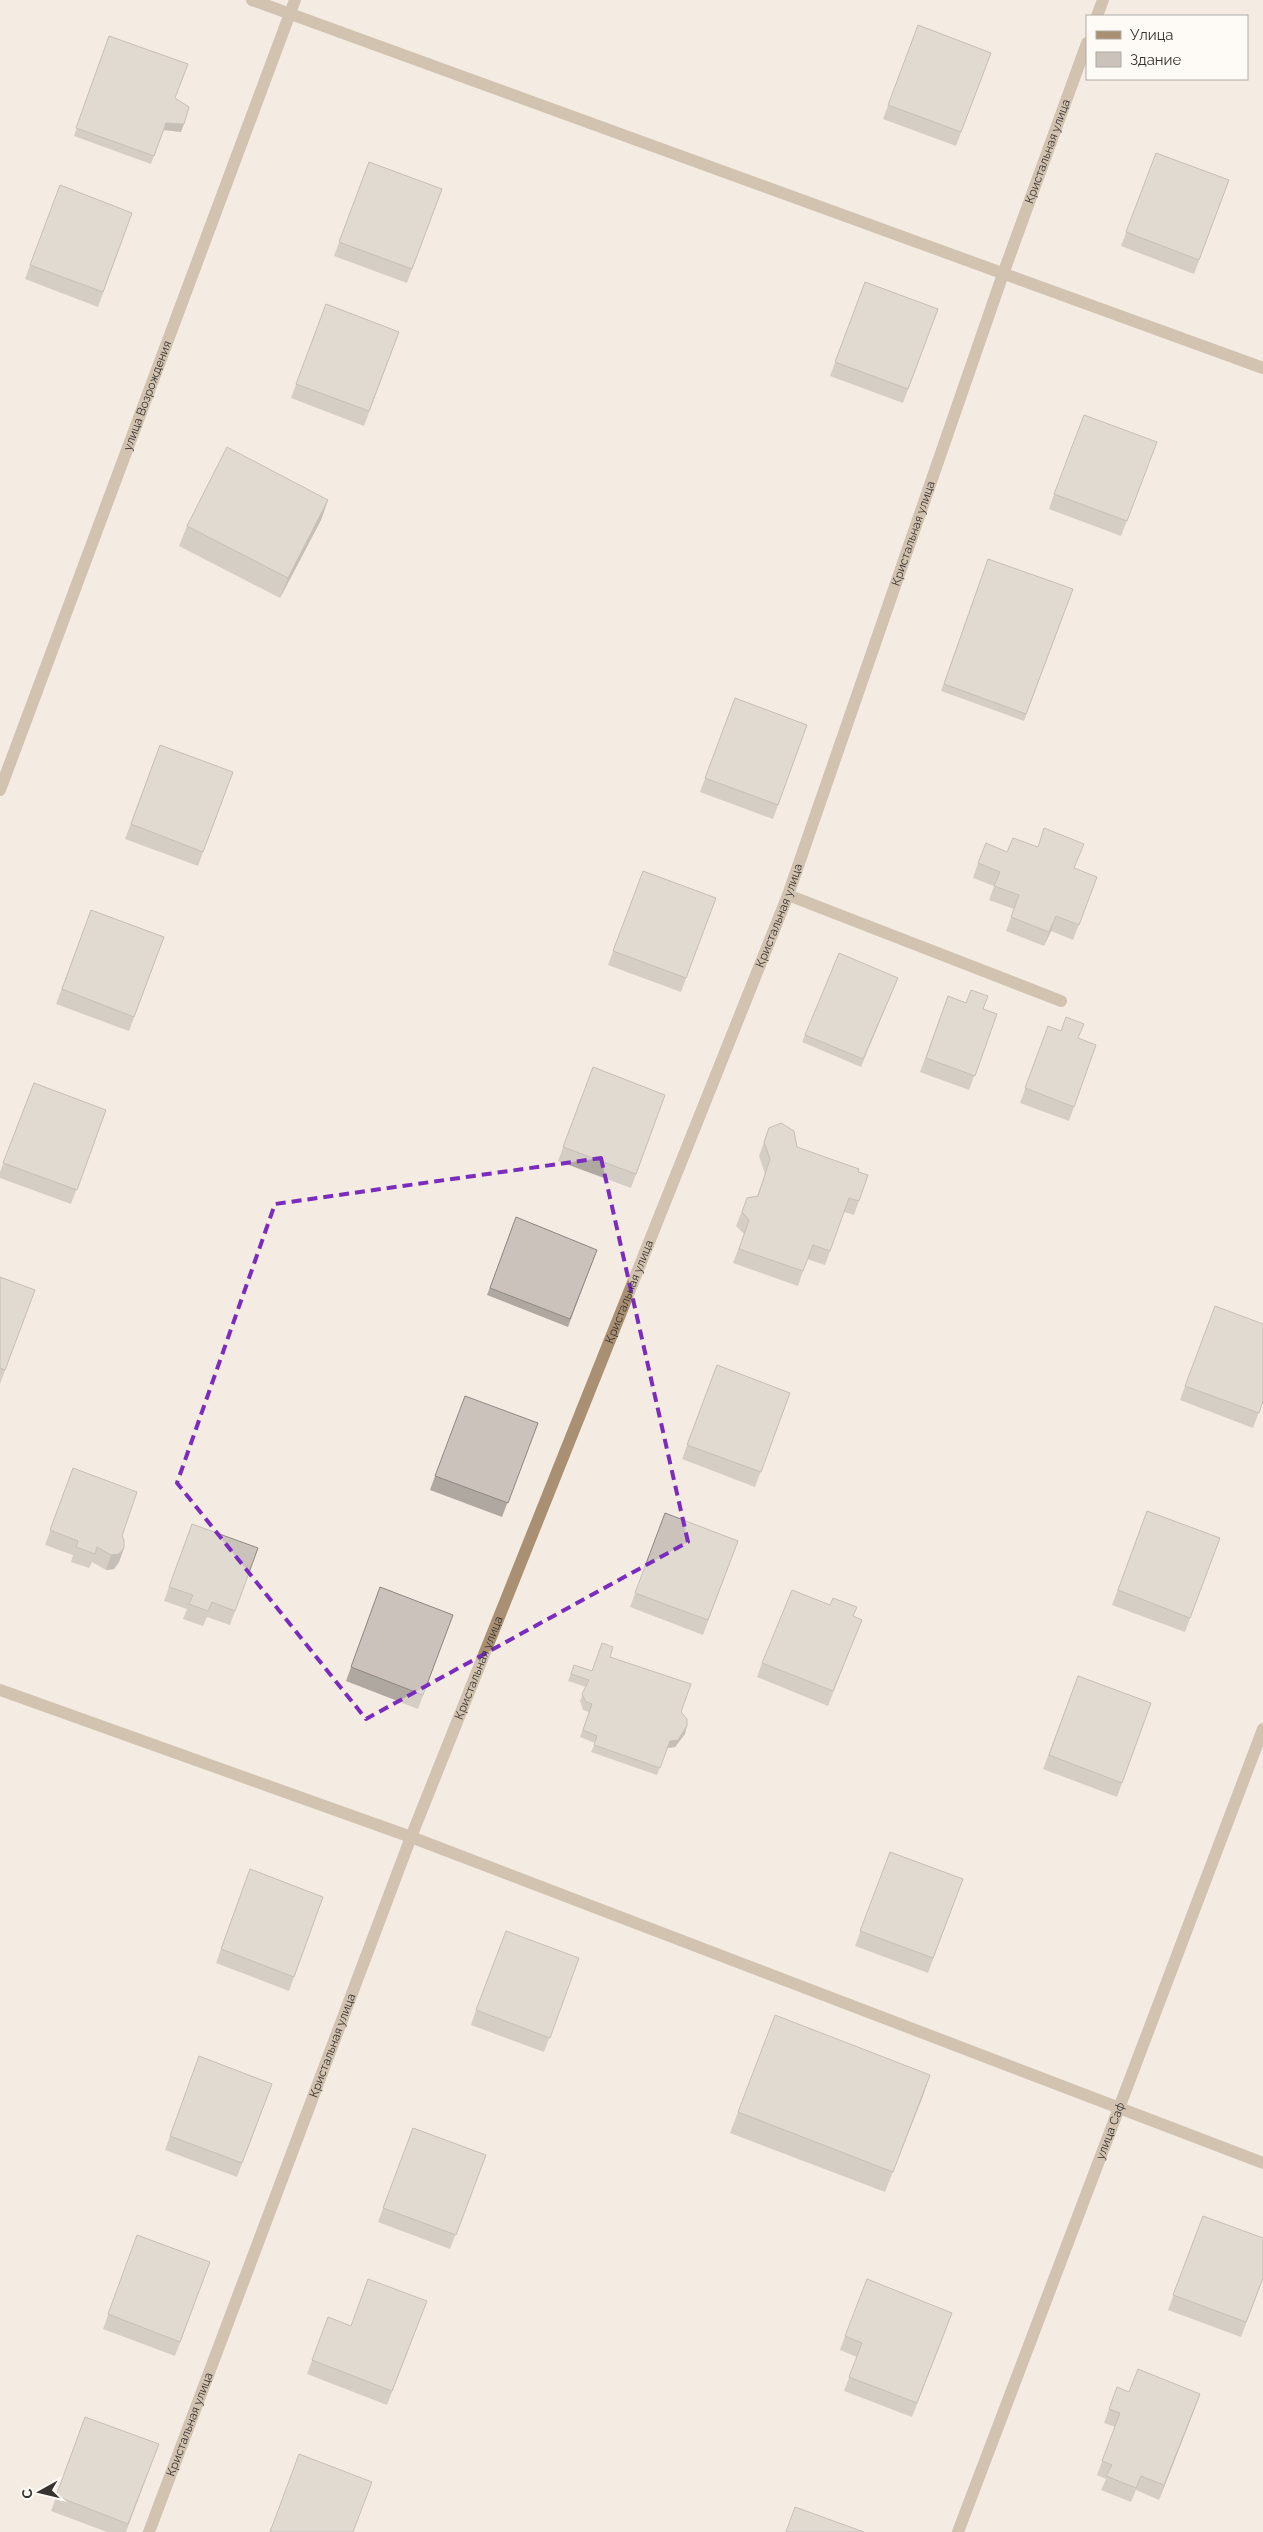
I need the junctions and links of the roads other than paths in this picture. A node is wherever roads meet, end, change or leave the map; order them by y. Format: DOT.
graph roads {
  1 [pos="252,0"];
  2 [pos="295,0"];
  3 [pos="1102,0"];
  4 [pos="290,14"];
  5 [pos="1097,15"];
  6 [pos="1086,46"];
  7 [pos="1003,274"];
  8 [pos="1263,368"];
  9 [pos="0,790"];
  10 [pos="788,895"];
  11 [pos="1061,1001"];
  12 [pos="0,1690"];
  13 [pos="1263,1729"];
  14 [pos="411,1837"];
  15 [pos="1118,2108"];
  16 [pos="1263,2163"];
  17 [pos="149,2532"];
  18 [pos="958,2532"];
  1 -- 4 [label="street"];
  2 -- 4 [label="street, улица Возрождения"];
  3 -- 5 [label="street"];
  4 -- 7 [label="street"];
  4 -- 9 [label="street, улица Возрождения"];
  6 -- 7 [label="street, Кристальная улица"];
  7 -- 8 [label="street"];
  7 -- 10 [label="street, Кристальная улица"];
  10 -- 11 [label="street"];
  10 -- 14 [label="street, Кристальная улица"];
  12 -- 14 [label="street"];
  13 -- 15 [label="street, улица Саф"];
  14 -- 15 [label="street"];
  14 -- 17 [label="street, Кристальная улица"];
  15 -- 16 [label="street"];
  15 -- 18 [label="street, улица Саф"];
}
